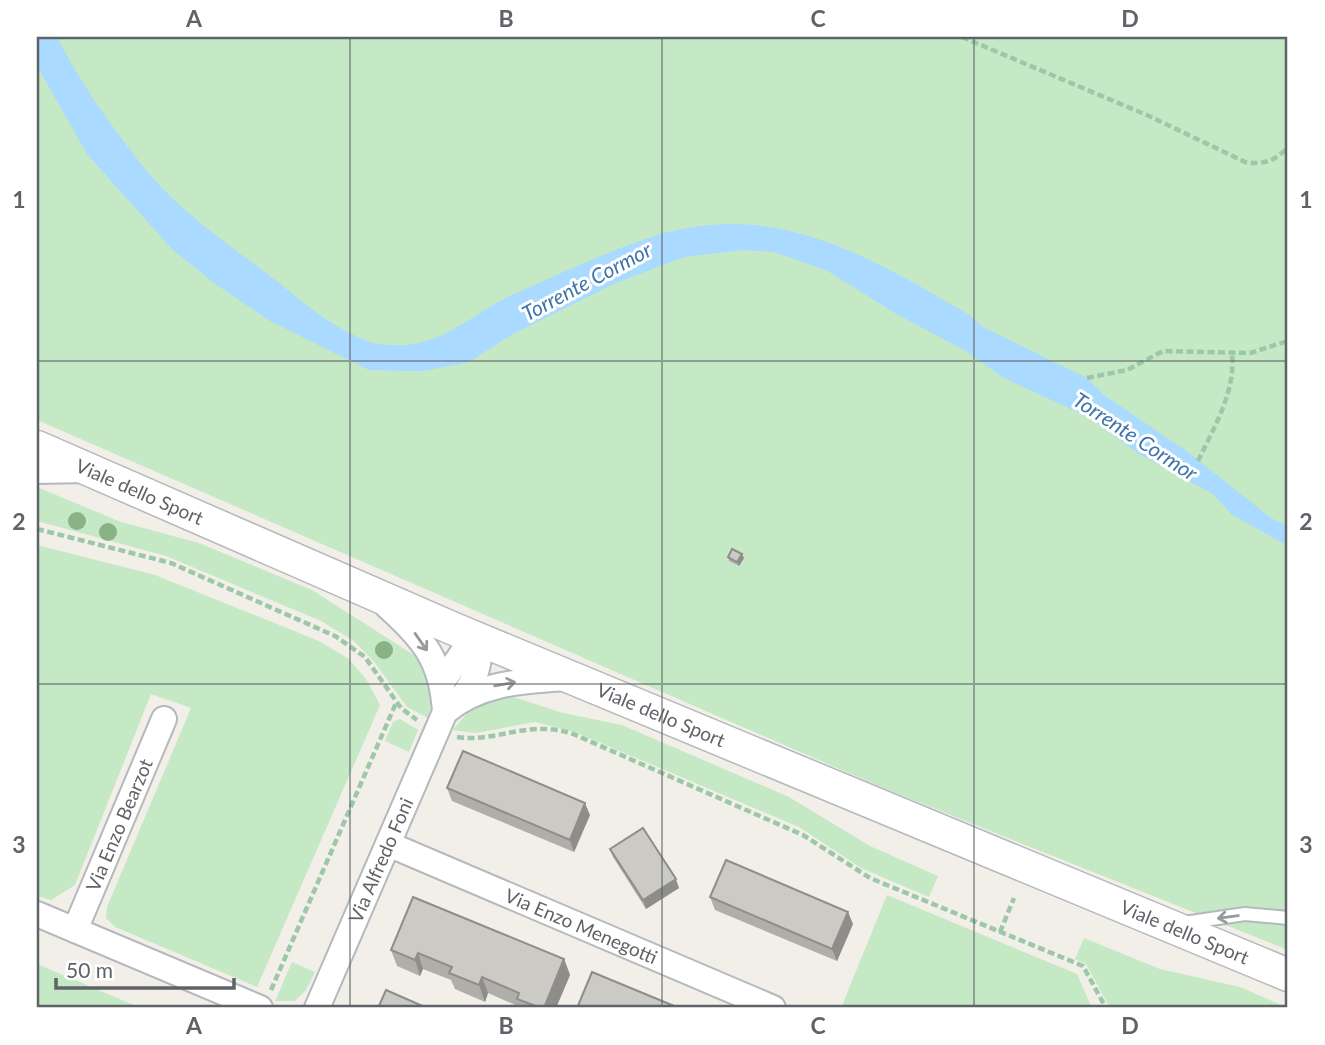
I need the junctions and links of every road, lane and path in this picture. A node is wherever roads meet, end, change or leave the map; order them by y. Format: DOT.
graph roads {
  1 [pos="962,37"];
  2 [pos="1288,147"];
  3 [pos="1288,341"];
  4 [pos="1232,354"];
  5 [pos="1087,378"];
  6 [pos="37,447"];
  7 [pos="1198,461"];
  8 [pos="92,470"];
  9 [pos="37,471"];
  10 [pos="37,529"];
  11 [pos="373,594"];
  12 [pos="480,639"];
  13 [pos="573,677"];
  14 [pos="443,681"];
  15 [pos="396,702"];
  16 [pos="445,711"];
  17 [pos="164,719"];
  18 [pos="454,736"];
  19 [pos="388,844"];
  20 [pos="1014,898"];
  21 [pos="37,914"];
  22 [pos="1288,918"];
  23 [pos="1168,925"];
  24 [pos="75,930"];
  25 [pos="1000,932"];
  26 [pos="1288,975"];
  27 [pos="265,1001"];
  28 [pos="317,1008"];
  29 [pos="773,1008"];
  30 [pos="1105,1008"];
  1 -- 2 [label="path"];
  3 -- 4 [label="path"];
  4 -- 5 [label="path"];
  4 -- 7 [label="path"];
  6 -- 8 [label="street, Viale dello Sport"];
  8 -- 9 [label="street"];
  8 -- 11 [label="street, Viale dello Sport"];
  10 -- 15 [label="path"];
  11 -- 12 [label="street, Viale dello Sport"];
  11 -- 14 [label="street, Via Alfredo Foni, one-way"];
  12 -- 13 [label="street, Viale dello Sport"];
  12 -- 14 [label="street"];
  12 -- 16 [label="street, Via Alfredo Foni"];
  16 -- 13 [label="street, one-way"];
  13 -- 23 [label="street, Viale dello Sport"];
  14 -- 16 [label="street, Via Alfredo Foni"];
  15 -- 16 [label="path"];
  15 -- 27 [label="path"];
  16 -- 19 [label="street, Via Alfredo Foni"];
  17 -- 24 [label="street, Via Enzo Bearzot"];
  18 -- 25 [label="path"];
  19 -- 28 [label="street, Via Alfredo Foni"];
  19 -- 29 [label="street, Via Enzo Menegotti"];
  20 -- 25 [label="path"];
  21 -- 24 [label="street"];
  22 -- 23 [label="lane, one-way"];
  23 -- 26 [label="street, Viale dello Sport"];
  24 -- 27 [label="street"];
  25 -- 30 [label="path"];
}
